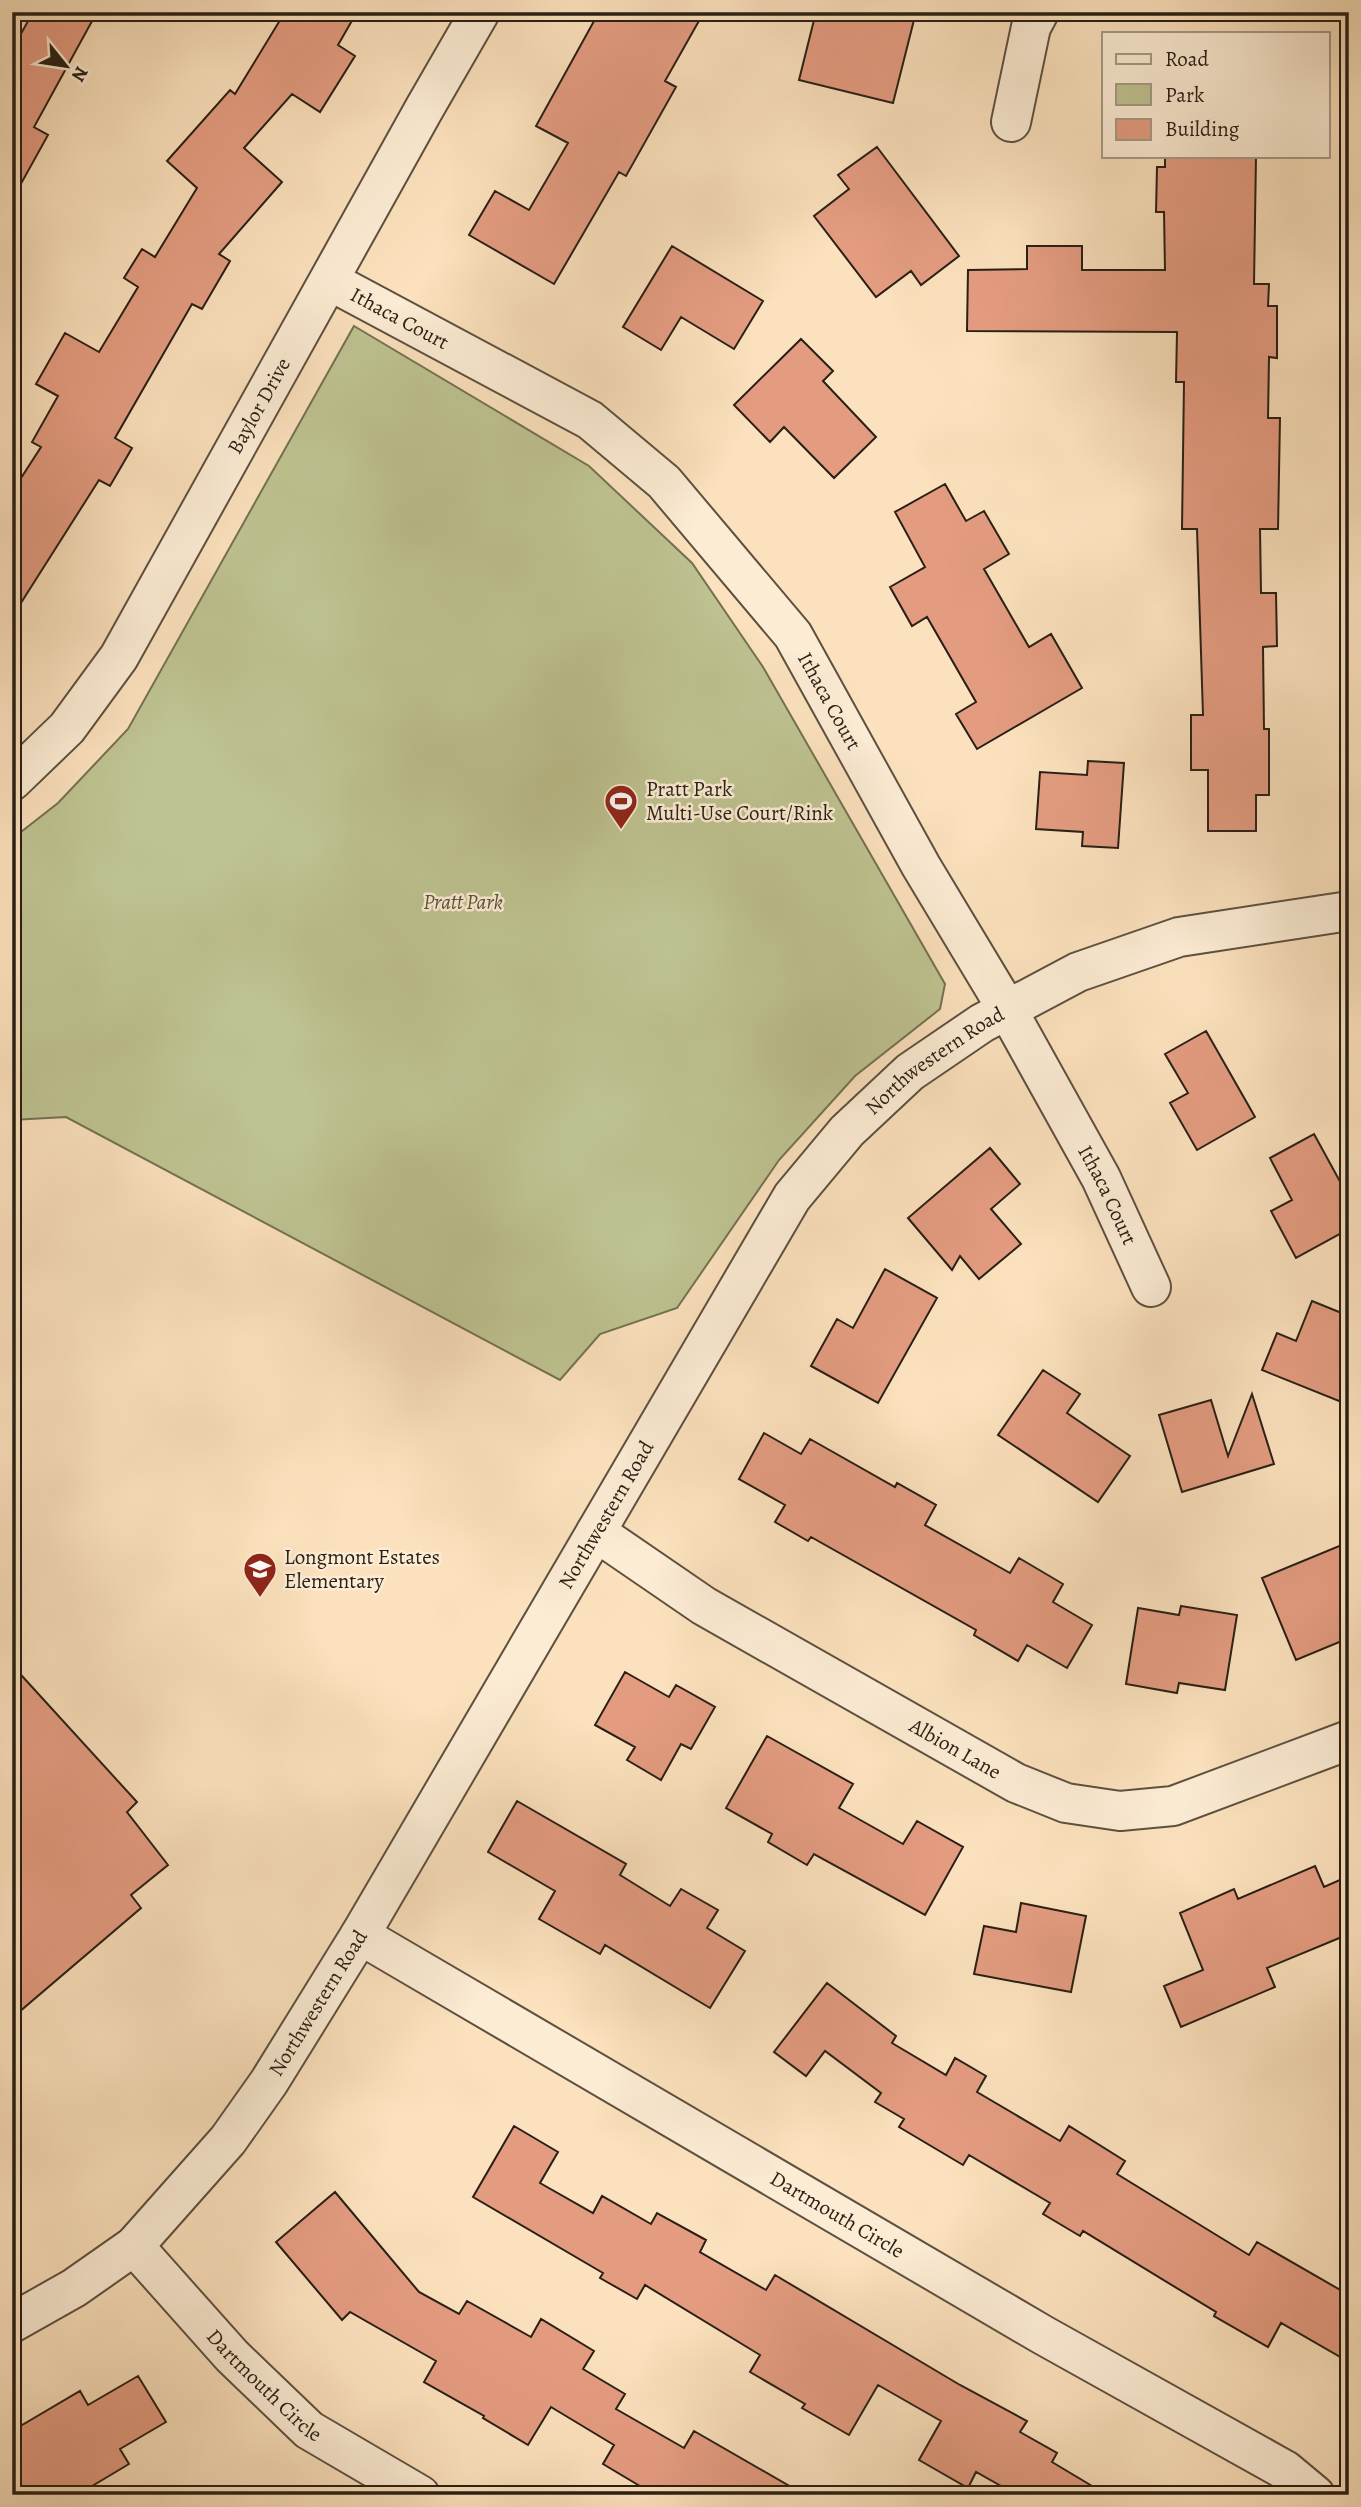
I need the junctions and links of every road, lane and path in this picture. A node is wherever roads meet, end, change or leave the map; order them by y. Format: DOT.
graph roads {
  1 [pos="480,12"];
  2 [pos="1039,12"];
  3 [pos="1011,122"];
  4 [pos="330,281"];
  5 [pos="12,781"];
  6 [pos="1349,911"];
  7 [pos="1007,1009"];
  8 [pos="1151,1287"];
  9 [pos="596,1532"];
  10 [pos="1349,1740"];
  11 [pos="360,1935"];
  12 [pos="134,2246"];
  13 [pos="12,2323"];
  14 [pos="419,2495"];
  15 [pos="1315,2495"];
  1 -- 4 [label="street, Baylor Drive"];
  2 -- 3 [label="street"];
  4 -- 5 [label="street, Baylor Drive"];
  4 -- 7 [label="street, Ithaca Court"];
  6 -- 7 [label="street, Northwestern Road"];
  7 -- 8 [label="street, Ithaca Court"];
  7 -- 9 [label="street, Northwestern Road"];
  9 -- 10 [label="street, Albion Lane"];
  9 -- 11 [label="street, Northwestern Road"];
  11 -- 12 [label="street, Northwestern Road"];
  11 -- 15 [label="street, Dartmouth Circle"];
  12 -- 13 [label="street, Northwestern Road"];
  12 -- 14 [label="street, Dartmouth Circle"];
}
